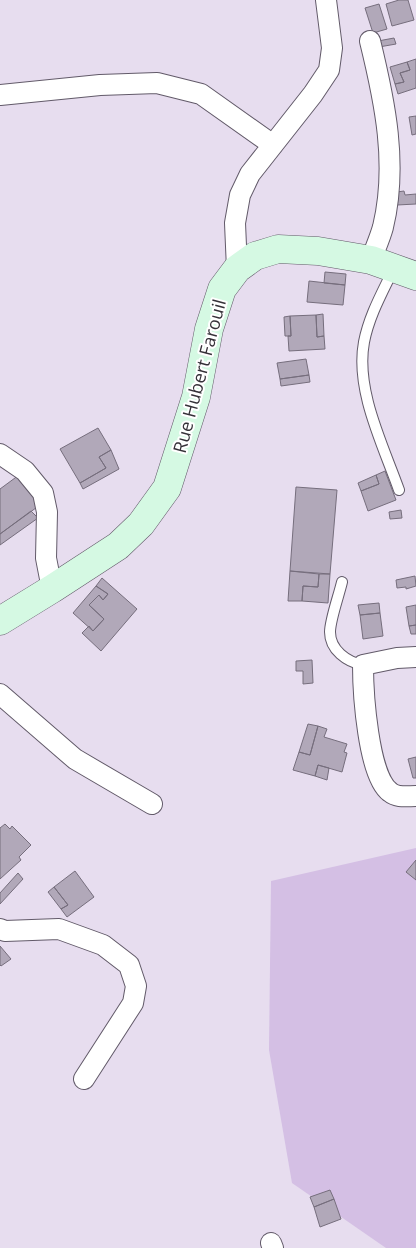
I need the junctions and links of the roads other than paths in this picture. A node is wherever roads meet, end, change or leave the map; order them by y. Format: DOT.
graph roads {
  1 [pos="326,0"];
  2 [pos="370,41"];
  3 [pos="0,95"];
  4 [pos="273,145"];
  5 [pos="394,268"];
  6 [pos="237,269"];
  7 [pos="0,454"];
  8 [pos="399,490"];
  9 [pos="342,582"];
  10 [pos="52,589"];
  11 [pos="0,621"];
  12 [pos="416,657"];
  13 [pos="363,665"];
  14 [pos="0,694"];
  15 [pos="416,796"];
  16 [pos="152,804"];
  17 [pos="0,929"];
  18 [pos="84,1079"];
  1 -- 4 [label="street"];
  2 -- 5 [label="street"];
  3 -- 4 [label="street"];
  4 -- 6 [label="street"];
  5 -- 6 [label="street, Rue Hubert Farouil"];
  5 -- 8 [label="lane"];
  6 -- 10 [label="street, Rue Hubert Farouil"];
  7 -- 10 [label="street"];
  9 -- 13 [label="lane"];
  10 -- 11 [label="street, Rue Hubert Farouil"];
  12 -- 13 [label="street"];
  13 -- 15 [label="street"];
  14 -- 16 [label="street"];
  17 -- 18 [label="street"];
}
